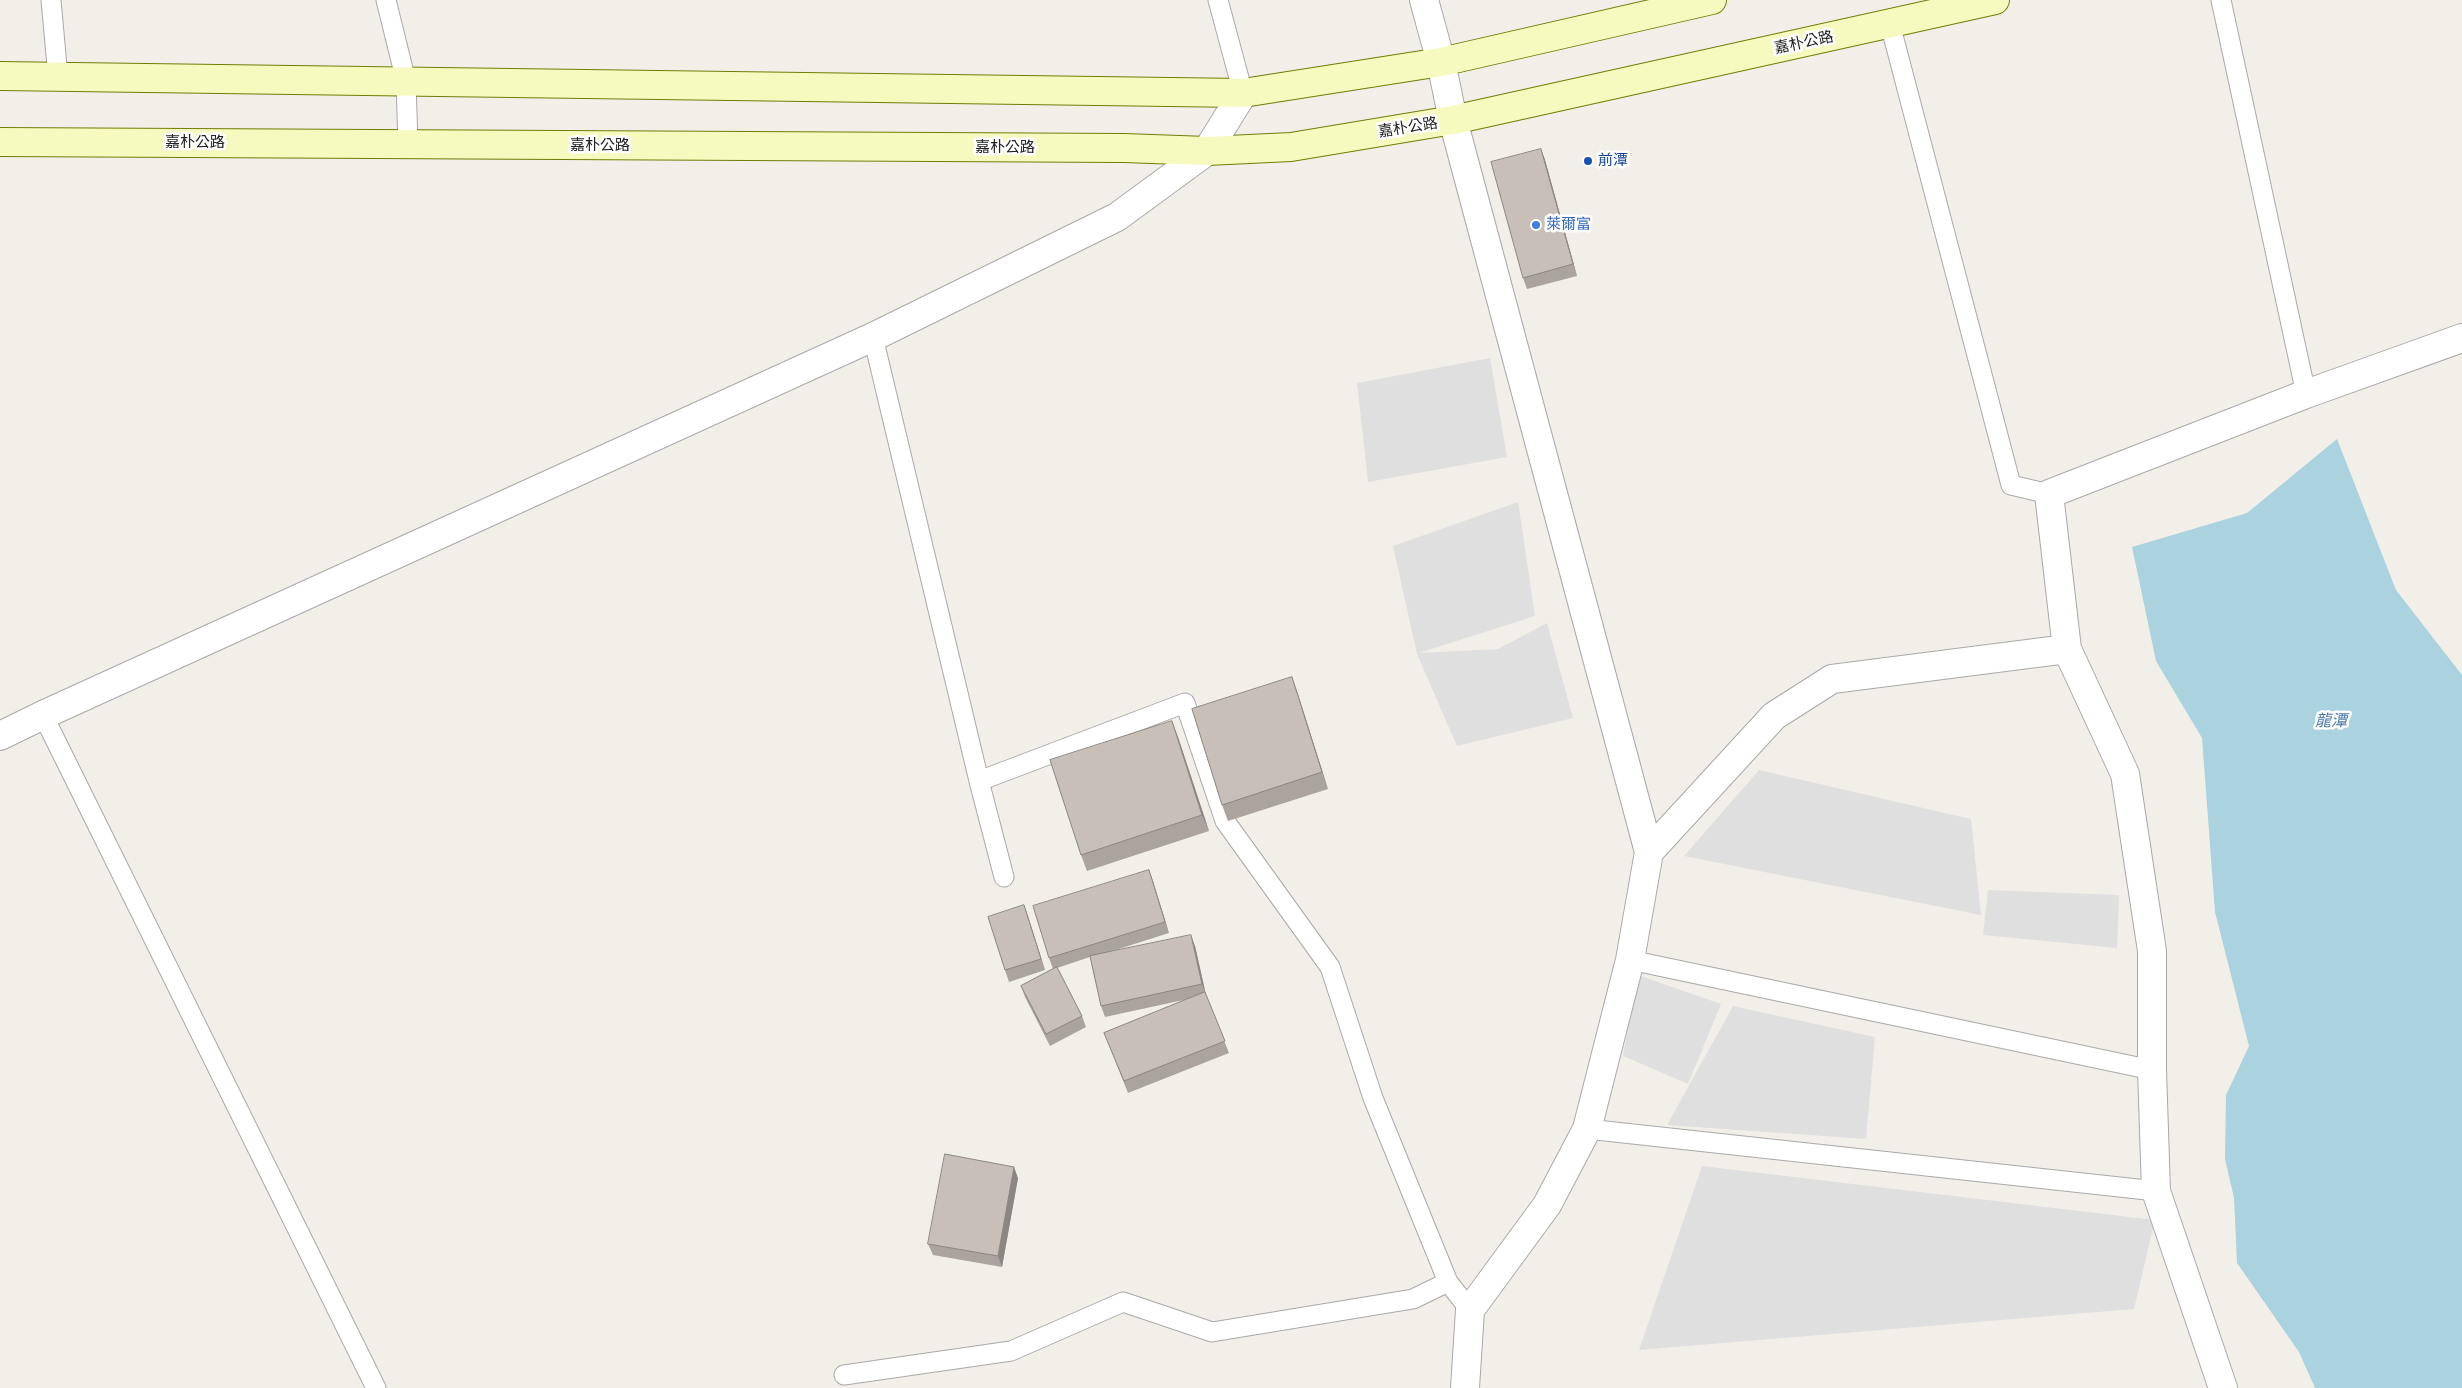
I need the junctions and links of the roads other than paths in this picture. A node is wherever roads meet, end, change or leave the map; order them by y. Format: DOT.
graph roads {
  1 [pos="51,0"];
  2 [pos="386,0"];
  3 [pos="1218,0"];
  4 [pos="1424,0"];
  5 [pos="1712,0"];
  6 [pos="1994,0"];
  7 [pos="2221,0"];
  8 [pos="1890,24"];
  9 [pos="1441,62"];
  10 [pos="0,76"];
  11 [pos="58,77"];
  12 [pos="406,81"];
  13 [pos="1243,92"];
  14 [pos="1452,120"];
  15 [pos="0,142"];
  16 [pos="408,145"];
  17 [pos="1207,151"];
  18 [pos="873,337"];
  19 [pos="2462,338"];
  20 [pos="2306,394"];
  21 [pos="2049,494"];
  22 [pos="2067,649"];
  23 [pos="42,715"];
  24 [pos="0,736"];
  25 [pos="979,782"];
  26 [pos="1650,852"];
  27 [pos="1004,877"];
  28 [pos="1630,960"];
  29 [pos="2152,1070"];
  30 [pos="1587,1129"];
  31 [pos="2156,1191"];
  32 [pos="1448,1282"];
  33 [pos="1470,1310"];
  34 [pos="844,1375"];
  35 [pos="376,1388"];
  36 [pos="1465,1388"];
  37 [pos="2223,1388"];
  1 -- 11 [label="lane"];
  2 -- 12 [label="lane"];
  3 -- 13 [label="lane"];
  4 -- 9 [label="street"];
  5 -- 9 [label="main road"];
  6 -- 8 [label="main road, 嘉朴公路"];
  7 -- 20 [label="lane"];
  8 -- 14 [label="main road, 嘉朴公路"];
  8 -- 21 [label="lane"];
  9 -- 13 [label="main road"];
  9 -- 14 [label="street"];
  10 -- 11 [label="main road"];
  11 -- 12 [label="main road"];
  12 -- 13 [label="main road"];
  12 -- 16 [label="lane"];
  13 -- 17 [label="street"];
  14 -- 17 [label="main road, 嘉朴公路"];
  14 -- 26 [label="street"];
  15 -- 16 [label="main road, 嘉朴公路"];
  16 -- 17 [label="main road, 嘉朴公路"];
  17 -- 18 [label="street"];
  18 -- 23 [label="street"];
  18 -- 25 [label="lane"];
  19 -- 20 [label="street"];
  20 -- 21 [label="street"];
  21 -- 22 [label="street"];
  22 -- 26 [label="street"];
  22 -- 29 [label="street"];
  23 -- 24 [label="street"];
  23 -- 35 [label="lane"];
  25 -- 27 [label="lane"];
  25 -- 32 [label="lane"];
  26 -- 28 [label="street"];
  28 -- 29 [label="lane"];
  28 -- 30 [label="street"];
  29 -- 31 [label="street"];
  30 -- 31 [label="lane"];
  30 -- 33 [label="street"];
  31 -- 37 [label="street"];
  32 -- 33 [label="lane"];
  32 -- 34 [label="lane"];
  33 -- 36 [label="street"];
}
